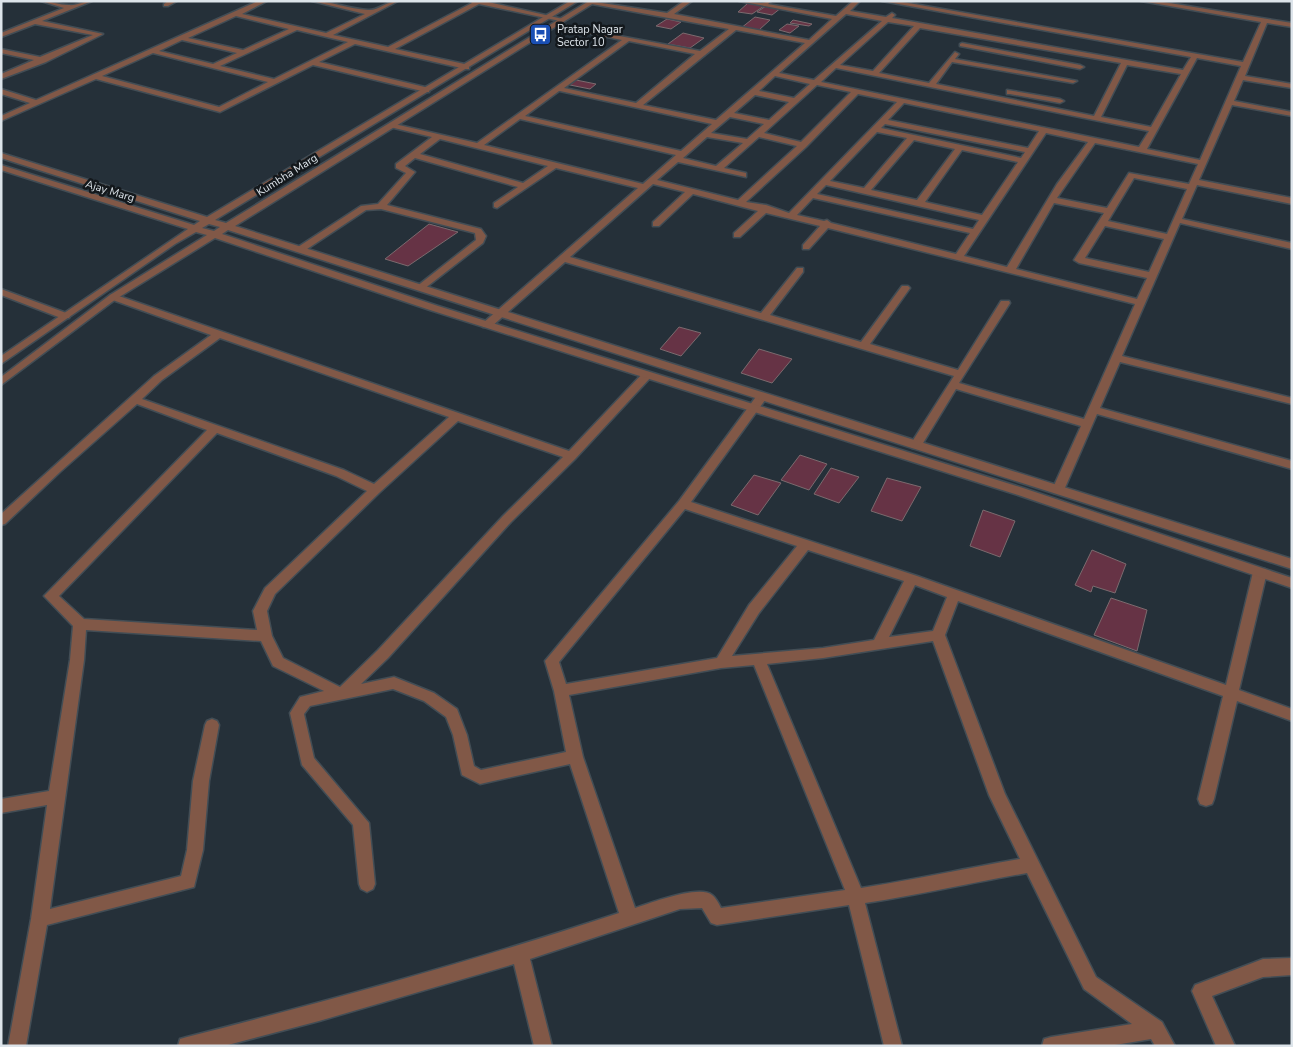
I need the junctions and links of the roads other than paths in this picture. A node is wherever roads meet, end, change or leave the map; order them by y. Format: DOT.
graph roads {
  1 [pos="44,1"];
  2 [pos="89,1"];
  3 [pos="174,1"];
  4 [pos="264,1"];
  5 [pos="315,1"];
  6 [pos="395,1"];
  7 [pos="575,1"];
  8 [pos="689,1"];
  9 [pos="742,1"];
  10 [pos="857,1"];
  11 [pos="884,1"];
  12 [pos="1144,1"];
  13 [pos="475,2"];
  14 [pos="593,2"];
  15 [pos="333,3"];
  16 [pos="765,3"];
  17 [pos="166,5"];
  18 [pos="903,5"];
  19 [pos="71,8"];
  20 [pos="371,13"];
  21 [pos="235,14"];
  22 [pos="668,15"];
  23 [pos="842,15"];
  24 [pos="550,17"];
  25 [pos="888,19"];
  26 [pos="1265,21"];
  27 [pos="35,22"];
  28 [pos="561,22"];
  29 [pos="920,24"];
  30 [pos="1292,25"];
  31 [pos="296,28"];
  32 [pos="734,28"];
  33 [pos="969,34"];
  34 [pos="1,35"];
  35 [pos="327,35"];
  36 [pos="1028,36"];
  37 [pos="181,38"];
  38 [pos="627,39"];
  39 [pos="355,41"];
  40 [pos="810,42"];
  41 [pos="962,45"];
  42 [pos="389,49"];
  43 [pos="1,51"];
  44 [pos="152,51"];
  45 [pos="244,52"];
  46 [pos="701,53"];
  47 [pos="1087,55"];
  48 [pos="1195,56"];
  49 [pos="43,60"];
  50 [pos="951,60"];
  51 [pos="1125,62"];
  52 [pos="313,63"];
  53 [pos="1246,65"];
  54 [pos="214,66"];
  55 [pos="466,66"];
  56 [pos="836,66"];
  57 [pos="1080,67"];
  58 [pos="1186,73"];
  59 [pos="774,74"];
  60 [pos="875,74"];
  61 [pos="1,77"];
  62 [pos="96,77"];
  63 [pos="1240,77"];
  64 [pos="936,78"];
  65 [pos="276,82"];
  66 [pos="818,83"];
  67 [pos="931,85"];
  68 [pos="1292,86"];
  69 [pos="560,89"];
  70 [pos="426,90"];
  71 [pos="857,91"];
  72 [pos="1066,91"];
  73 [pos="1,92"];
  74 [pos="753,92"];
  75 [pos="903,100"];
  76 [pos="797,101"];
  77 [pos="1230,102"];
  78 [pos="38,103"];
  79 [pos="638,105"];
  80 [pos="976,105"];
  81 [pos="1054,110"];
  82 [pos="728,114"];
  83 [pos="1292,114"];
  84 [pos="520,116"];
  85 [pos="1097,118"];
  86 [pos="1,120"];
  87 [pos="883,121"];
  88 [pos="772,123"];
  89 [pos="717,124"];
  90 [pos="393,125"];
  91 [pos="875,129"];
  92 [pos="1044,130"];
  93 [pos="1154,130"];
  94 [pos="706,134"];
  95 [pos="759,134"];
  96 [pos="439,136"];
  97 [pos="912,137"];
  98 [pos="1092,140"];
  99 [pos="750,142"];
  100 [pos="804,145"];
  101 [pos="478,146"];
  102 [pos="960,148"];
  103 [pos="1142,150"];
  104 [pos="1030,151"];
  105 [pos="1,155"];
  106 [pos="414,155"];
  107 [pos="679,156"];
  108 [pos="1023,161"];
  109 [pos="1203,163"];
  110 [pos="555,165"];
  111 [pos="1,168"];
  112 [pos="718,169"];
  113 [pos="743,175"];
  114 [pos="824,182"];
  115 [pos="647,184"];
  116 [pos="1193,185"];
  117 [pos="525,186"];
  118 [pos="692,191"];
  119 [pos="866,191"];
  120 [pos="812,195"];
  121 [pos="1051,200"];
  122 [pos="1292,201"];
  123 [pos="741,202"];
  124 [pos="920,203"];
  125 [pos="497,205"];
  126 [pos="381,206"];
  127 [pos="766,208"];
  128 [pos="1110,211"];
  129 [pos="792,215"];
  130 [pos="984,218"];
  131 [pos="210,220"];
  132 [pos="1177,220"];
  133 [pos="827,223"];
  134 [pos="1102,223"];
  135 [pos="656,224"];
  136 [pos="229,226"];
  137 [pos="195,229"];
  138 [pos="976,232"];
  139 [pos="213,234"];
  140 [pos="737,235"];
  141 [pos="1170,237"];
  142 [pos="1292,246"];
  143 [pos="806,247"];
  144 [pos="301,249"];
  145 [pos="959,256"];
  146 [pos="563,258"];
  147 [pos="1011,269"];
  148 [pos="800,270"];
  149 [pos="1153,276"];
  150 [pos="421,287"];
  151 [pos="905,288"];
  152 [pos="1,292"];
  153 [pos="113,298"];
  154 [pos="1005,303"];
  155 [pos="1141,303"];
  156 [pos="501,312"];
  157 [pos="65,316"];
  158 [pos="764,317"];
  159 [pos="486,325"];
  160 [pos="219,334"];
  161 [pos="863,346"];
  162 [pos="1117,358"];
  163 [pos="1,361"];
  164 [pos="960,374"];
  165 [pos="647,375"];
  166 [pos="1,382"];
  167 [pos="953,385"];
  168 [pos="762,396"];
  169 [pos="135,400"];
  170 [pos="1292,401"];
  171 [pos="753,408"];
  172 [pos="1094,410"];
  173 [pos="456,417"];
  174 [pos="1088,424"];
  175 [pos="215,428"];
  176 [pos="916,445"];
  177 [pos="570,456"];
  178 [pos="1292,465"];
  179 [pos="375,490"];
  180 [pos="1058,490"];
  181 [pos="684,504"];
  182 [pos="1,521"];
  183 [pos="806,543"];
  184 [pos="1292,564"];
  185 [pos="1260,572"];
  186 [pos="912,579"];
  187 [pos="1292,583"];
  188 [pos="954,595"];
  189 [pos="80,624"];
  190 [pos="938,635"];
  191 [pos="265,636"];
  192 [pos="880,644"];
  193 [pos="758,661"];
  194 [pos="721,663"];
  195 [pos="561,691"];
  196 [pos="1232,693"];
  197 [pos="342,694"];
  198 [pos="1292,716"];
  199 [pos="212,725"];
  200 [pos="575,757"];
  201 [pos="56,797"];
  202 [pos="1206,800"];
  203 [pos="1,806"];
  204 [pos="1030,865"];
  205 [pos="367,884"];
  206 [pos="855,895"];
  207 [pos="629,916"];
  208 [pos="40,919"];
  209 [pos="520,954"];
  210 [pos="1292,966"];
  211 [pos="1155,1030"];
  212 [pos="17,1046"];
  213 [pos="187,1046"];
  214 [pos="543,1046"];
  215 [pos="893,1046"];
  216 [pos="1051,1046"];
  217 [pos="1166,1046"];
  218 [pos="1226,1046"];
  1 -- 19 [label="street"];
  2 -- 19 [label="street"];
  3 -- 17 [label="street"];
  4 -- 21 [label="street"];
  5 -- 15 [label="street"];
  6 -- 20 [label="street"];
  7 -- 24 [label="street, Kumbha Marg"];
  8 -- 22 [label="street"];
  9 -- 16 [label="street"];
  10 -- 23 [label="street"];
  11 -- 18 [label="street"];
  12 -- 26 [label="street"];
  13 -- 24 [label="street"];
  13 -- 42 [label="street"];
  14 -- 22 [label="street"];
  14 -- 28 [label="street, Kumbha Marg"];
  15 -- 20 [label="street"];
  16 -- 23 [label="street"];
  18 -- 25 [label="street"];
  18 -- 36 [label="street"];
  19 -- 27 [label="street"];
  20 -- 35 [label="street"];
  21 -- 31 [label="street"];
  21 -- 37 [label="street"];
  22 -- 32 [label="street"];
  23 -- 25 [label="street"];
  23 -- 40 [label="street"];
  24 -- 28 [label="street"];
  24 -- 55 [label="street, Kumbha Marg"];
  25 -- 29 [label="street"];
  25 -- 56 [label="street"];
  26 -- 30 [label="street"];
  26 -- 53 [label="street"];
  27 -- 34 [label="street"];
  27 -- 49 [label="street"];
  28 -- 38 [label="street"];
  28 -- 90 [label="street, Kumbha Marg"];
  29 -- 33 [label="street"];
  29 -- 60 [label="street"];
  31 -- 35 [label="street"];
  31 -- 45 [label="street"];
  32 -- 40 [label="street"];
  32 -- 46 [label="street"];
  33 -- 36 [label="street"];
  33 -- 41 [label="street"];
  35 -- 39 [label="street"];
  36 -- 47 [label="street"];
  36 -- 48 [label="street"];
  37 -- 44 [label="street"];
  37 -- 45 [label="street"];
  38 -- 46 [label="street"];
  38 -- 69 [label="street"];
  39 -- 42 [label="street"];
  39 -- 52 [label="street"];
  40 -- 59 [label="street"];
  41 -- 50 [label="street"];
  41 -- 57 [label="street"];
  42 -- 55 [label="street"];
  43 -- 49 [label="street"];
  44 -- 54 [label="street"];
  44 -- 62 [label="street"];
  45 -- 54 [label="street"];
  46 -- 79 [label="street"];
  47 -- 51 [label="street"];
  47 -- 57 [label="street"];
  48 -- 53 [label="street"];
  48 -- 58 [label="street"];
  49 -- 61 [label="street"];
  50 -- 64 [label="street"];
  50 -- 72 [label="street"];
  51 -- 58 [label="street"];
  51 -- 85 [label="street"];
  52 -- 65 [label="street"];
  52 -- 70 [label="street"];
  53 -- 63 [label="street"];
  54 -- 65 [label="street"];
  55 -- 70 [label="street, Kumbha Marg"];
  56 -- 60 [label="street"];
  56 -- 66 [label="street"];
  57 -- 72 [label="street"];
  58 -- 93 [label="street"];
  59 -- 66 [label="street"];
  59 -- 74 [label="street"];
  60 -- 67 [label="street"];
  62 -- 65 [label="street"];
  62 -- 78 [label="street"];
  63 -- 68 [label="street"];
  63 -- 77 [label="street"];
  64 -- 67 [label="street"];
  64 -- 72 [label="street"];
  66 -- 71 [label="street"];
  66 -- 76 [label="street"];
  67 -- 80 [label="street"];
  69 -- 79 [label="street"];
  69 -- 84 [label="street"];
  70 -- 131 [label="street, Kumbha Marg"];
  71 -- 75 [label="street"];
  71 -- 100 [label="street"];
  72 -- 81 [label="street"];
  73 -- 78 [label="street"];
  74 -- 76 [label="street"];
  74 -- 82 [label="street"];
  75 -- 80 [label="street"];
  75 -- 87 [label="street"];
  76 -- 88 [label="street"];
  77 -- 83 [label="street"];
  77 -- 109 [label="street"];
  78 -- 86 [label="street"];
  79 -- 89 [label="street"];
  80 -- 81 [label="street"];
  80 -- 92 [label="street"];
  81 -- 85 [label="street"];
  82 -- 88 [label="street"];
  82 -- 89 [label="street"];
  84 -- 101 [label="street"];
  84 -- 107 [label="street"];
  85 -- 93 [label="street"];
  87 -- 91 [label="street"];
  87 -- 104 [label="street"];
  88 -- 95 [label="street"];
  89 -- 94 [label="street"];
  90 -- 96 [label="street"];
  90 -- 136 [label="street, Kumbha Marg"];
  91 -- 97 [label="street"];
  91 -- 114 [label="street"];
  92 -- 98 [label="street"];
  92 -- 104 [label="street"];
  93 -- 103 [label="street"];
  94 -- 99 [label="street"];
  94 -- 107 [label="street"];
  95 -- 99 [label="street"];
  95 -- 100 [label="street"];
  96 -- 101 [label="street"];
  96 -- 106 [label="street"];
  97 -- 102 [label="street"];
  97 -- 119 [label="street"];
  98 -- 103 [label="street"];
  98 -- 121 [label="street"];
  99 -- 112 [label="street"];
  100 -- 123 [label="street"];
  101 -- 110 [label="street"];
  102 -- 108 [label="street"];
  102 -- 124 [label="street"];
  103 -- 109 [label="street"];
  104 -- 108 [label="street"];
  105 -- 131 [label="street, Ajay Marg"];
  106 -- 117 [label="street"];
  106 -- 126 [label="street"];
  107 -- 112 [label="street"];
  107 -- 115 [label="street"];
  108 -- 130 [label="street"];
  109 -- 116 [label="street"];
  110 -- 115 [label="street"];
  110 -- 117 [label="street"];
  111 -- 137 [label="street, Ajay Marg"];
  112 -- 113 [label="street"];
  114 -- 119 [label="street"];
  114 -- 120 [label="street"];
  115 -- 118 [label="street"];
  115 -- 146 [label="street"];
  116 -- 122 [label="street"];
  116 -- 128 [label="street"];
  116 -- 132 [label="street"];
  117 -- 125 [label="street"];
  118 -- 123 [label="street"];
  118 -- 135 [label="street"];
  119 -- 124 [label="street"];
  120 -- 129 [label="street"];
  120 -- 138 [label="street"];
  121 -- 128 [label="street"];
  121 -- 147 [label="street"];
  123 -- 127 [label="street"];
  124 -- 130 [label="street"];
  126 -- 144 [label="street"];
  126 -- 150 [label="street"];
  127 -- 129 [label="street"];
  127 -- 140 [label="street"];
  128 -- 134 [label="street"];
  129 -- 133 [label="street"];
  130 -- 138 [label="street"];
  131 -- 136 [label="street, Ajay Marg"];
  131 -- 137 [label="street, Kumbha Marg"];
  132 -- 141 [label="street"];
  132 -- 142 [label="street"];
  133 -- 143 [label="street"];
  133 -- 145 [label="street"];
  134 -- 141 [label="street"];
  134 -- 149 [label="street"];
  136 -- 139 [label="street, Kumbha Marg"];
  136 -- 144 [label="street, Ajay Marg"];
  137 -- 139 [label="street, Ajay Marg"];
  137 -- 157 [label="street, Kumbha Marg"];
  138 -- 145 [label="street"];
  139 -- 153 [label="street, Kumbha Marg"];
  139 -- 159 [label="street, Ajay Marg"];
  141 -- 149 [label="street"];
  144 -- 150 [label="street, Ajay Marg"];
  145 -- 147 [label="street"];
  146 -- 156 [label="street"];
  146 -- 158 [label="street"];
  147 -- 155 [label="street"];
  148 -- 158 [label="street"];
  149 -- 155 [label="street"];
  150 -- 156 [label="street, Ajay Marg"];
  151 -- 161 [label="street"];
  152 -- 157 [label="street"];
  153 -- 160 [label="street"];
  153 -- 166 [label="street, Kumbha Marg"];
  154 -- 164 [label="street"];
  155 -- 162 [label="street"];
  156 -- 159 [label="street"];
  156 -- 168 [label="street, Ajay Marg"];
  157 -- 163 [label="street, Kumbha Marg"];
  158 -- 161 [label="street"];
  159 -- 165 [label="street, Ajay Marg"];
  160 -- 169 [label="street"];
  160 -- 173 [label="street"];
  161 -- 164 [label="street"];
  162 -- 170 [label="street"];
  162 -- 172 [label="street"];
  164 -- 167 [label="street"];
  165 -- 171 [label="street, Ajay Marg"];
  165 -- 177 [label="street"];
  167 -- 174 [label="street"];
  167 -- 176 [label="street"];
  168 -- 171 [label="street"];
  168 -- 176 [label="street, Ajay Marg"];
  169 -- 175 [label="street"];
  169 -- 182 [label="street"];
  171 -- 181 [label="street"];
  171 -- 185 [label="street, Ajay Marg"];
  172 -- 174 [label="street"];
  172 -- 178 [label="street"];
  173 -- 177 [label="street"];
  173 -- 179 [label="street"];
  174 -- 180 [label="street"];
  175 -- 179 [label="street"];
  175 -- 189 [label="street"];
  176 -- 180 [label="street, Ajay Marg"];
  177 -- 197 [label="street"];
  179 -- 191 [label="street"];
  180 -- 184 [label="street, Ajay Marg"];
  181 -- 183 [label="street"];
  181 -- 195 [label="street"];
  183 -- 186 [label="street"];
  183 -- 194 [label="street"];
  185 -- 187 [label="street, Ajay Marg"];
  185 -- 196 [label="street"];
  186 -- 188 [label="street"];
  186 -- 192 [label="street"];
  188 -- 190 [label="street"];
  188 -- 196 [label="street"];
  189 -- 191 [label="street"];
  189 -- 201 [label="street"];
  190 -- 192 [label="street"];
  190 -- 204 [label="street"];
  191 -- 197 [label="street"];
  192 -- 193 [label="street"];
  193 -- 194 [label="street"];
  193 -- 206 [label="street"];
  194 -- 195 [label="street"];
  195 -- 200 [label="street"];
  196 -- 198 [label="street"];
  196 -- 202 [label="street"];
  197 -- 200 [label="street"];
  197 -- 205 [label="street"];
  199 -- 208 [label="street"];
  200 -- 207 [label="street"];
  201 -- 203 [label="street"];
  201 -- 208 [label="street"];
  204 -- 206 [label="street"];
  204 -- 211 [label="street"];
  206 -- 207 [label="street"];
  206 -- 215 [label="street"];
  207 -- 209 [label="street"];
  208 -- 212 [label="street"];
  209 -- 213 [label="street"];
  209 -- 214 [label="street"];
  210 -- 218 [label="street"];
  211 -- 216 [label="street"];
  211 -- 217 [label="street"];
}
